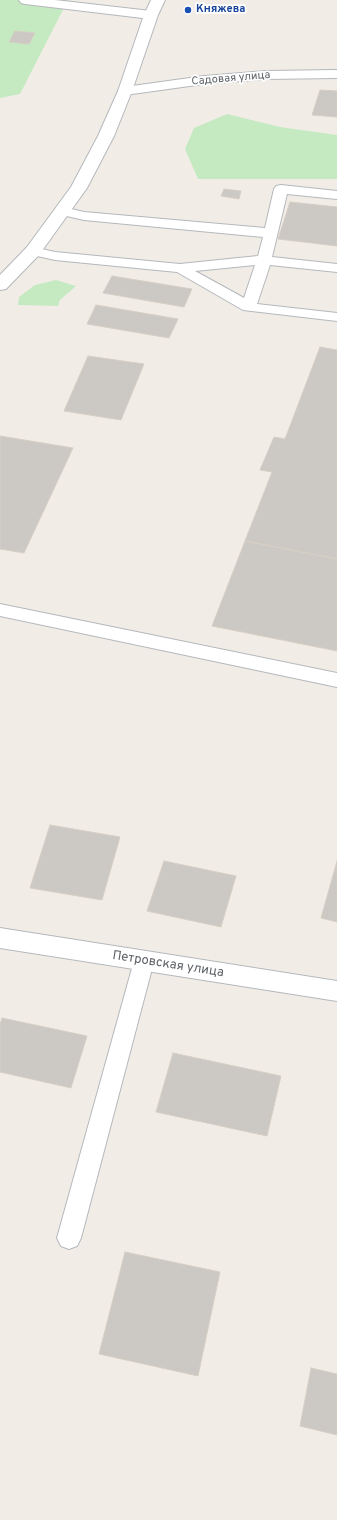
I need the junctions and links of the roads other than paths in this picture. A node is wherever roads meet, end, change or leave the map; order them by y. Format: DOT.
graph roads {
  1 [pos="25,0"];
  2 [pos="158,0"];
  3 [pos="60,2"];
  4 [pos="151,15"];
  5 [pos="337,74"];
  6 [pos="125,91"];
  7 [pos="337,195"];
  8 [pos="63,211"];
  9 [pos="270,233"];
  10 [pos="33,251"];
  11 [pos="264,260"];
  12 [pos="180,268"];
  13 [pos="337,268"];
  14 [pos="0,285"];
  15 [pos="248,307"];
  16 [pos="337,317"];
  17 [pos="0,610"];
  18 [pos="337,680"];
  19 [pos="0,938"];
  20 [pos="144,961"];
  21 [pos="337,991"];
  22 [pos="69,1238"];
  1 -- 3 [label="lane"];
  2 -- 4 [label="street"];
  3 -- 4 [label="lane"];
  4 -- 6 [label="street"];
  5 -- 6 [label="street, Садовая улица"];
  6 -- 8 [label="street"];
  7 -- 9 [label="lane"];
  8 -- 9 [label="lane"];
  8 -- 10 [label="street"];
  9 -- 11 [label="lane"];
  10 -- 12 [label="lane"];
  10 -- 14 [label="street"];
  11 -- 12 [label="lane"];
  11 -- 13 [label="lane"];
  11 -- 15 [label="lane"];
  12 -- 15 [label="lane"];
  15 -- 16 [label="lane"];
  17 -- 18 [label="lane"];
  19 -- 20 [label="street, Петровская улица"];
  20 -- 21 [label="street, Петровская улица"];
  20 -- 22 [label="lane"];
}
